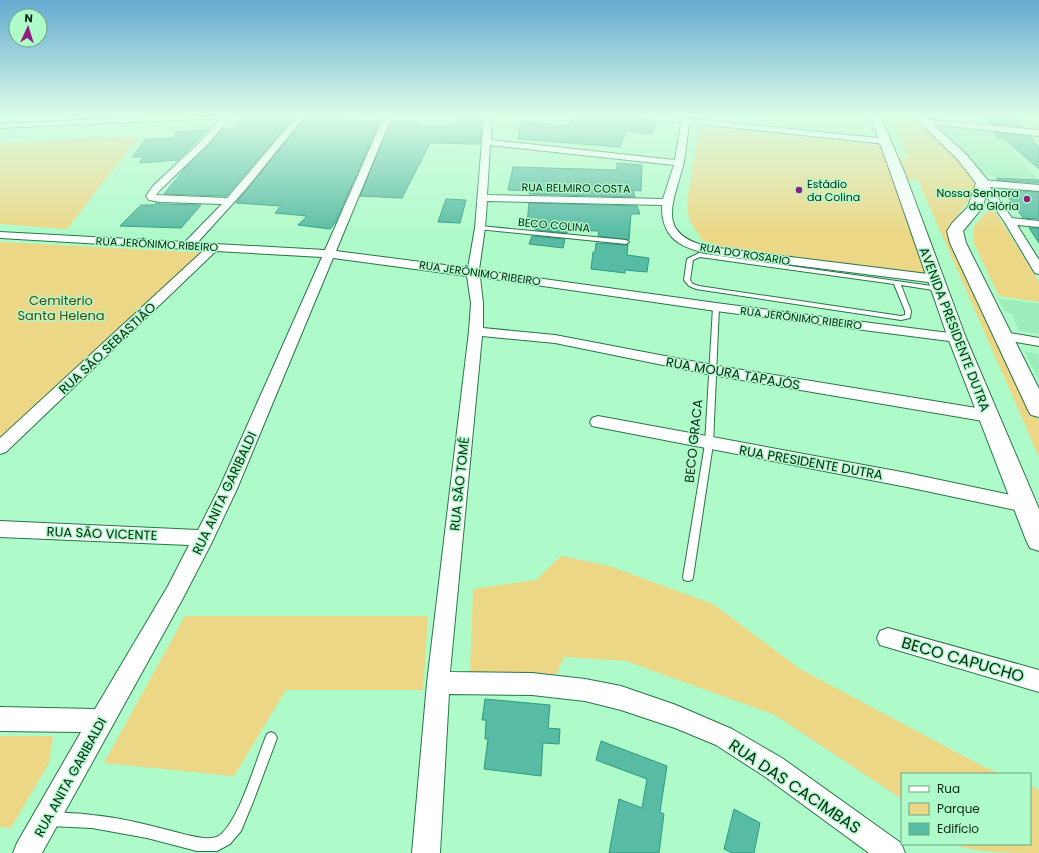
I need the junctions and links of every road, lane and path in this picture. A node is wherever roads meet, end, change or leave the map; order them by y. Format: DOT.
graph roads {
  1 [pos="190,156"];
  2 [pos="268,156"];
  3 [pos="371,156"];
  4 [pos="485,156"];
  5 [pos="613,156"];
  6 [pos="680,156"];
  7 [pos="890,156"];
  8 [pos="961,156"];
  9 [pos="679,163"];
  10 [pos="983,183"];
  11 [pos="1039,188"];
  12 [pos="483,198"];
  13 [pos="230,201"];
  14 [pos="667,202"];
  15 [pos="1009,221"];
  16 [pos="1039,224"];
  17 [pos="480,228"];
  18 [pos="0,235"];
  19 [pos="626,242"];
  20 [pos="188,246"];
  21 [pos="214,247"];
  22 [pos="328,254"];
  23 [pos="1039,270"];
  24 [pos="472,272"];
  25 [pos="897,284"];
  26 [pos="938,284"];
  27 [pos="716,307"];
  28 [pos="476,331"];
  29 [pos="1004,336"];
  30 [pos="957,338"];
  31 [pos="1039,342"];
  32 [pos="712,370"];
  33 [pos="1039,410"];
  34 [pos="989,416"];
  35 [pos="598,422"];
  36 [pos="709,444"];
  37 [pos="0,448"];
  38 [pos="1025,505"];
  39 [pos="0,529"];
  40 [pos="204,538"];
  41 [pos="1039,540"];
  42 [pos="688,577"];
  43 [pos="888,638"];
  44 [pos="1039,681"];
  45 [pos="438,683"];
  46 [pos="0,719"];
  47 [pos="101,720"];
  48 [pos="271,738"];
  49 [pos="47,819"];
  50 [pos="28,853"];
  51 [pos="426,853"];
  52 [pos="891,853"];
  1 -- 13 [label="street"];
  2 -- 13 [label="street"];
  3 -- 22 [label="street, RUA ANITA GARIBALDI"];
  4 -- 12 [label="street, RUA SÃO TOMÉ"];
  5 -- 9 [label="street"];
  6 -- 9 [label="street, RUA DO ROSARIO"];
  7 -- 26 [label="street, AVENIDA PRESIDENTE DUTRA"];
  8 -- 10 [label="street"];
  9 -- 14 [label="street, RUA DO ROSARIO"];
  10 -- 11 [label="street"];
  10 -- 15 [label="street"];
  10 -- 29 [label="street"];
  12 -- 14 [label="street, RUA BELMIRO COSTA"];
  12 -- 17 [label="street, RUA SÃO TOMÉ"];
  13 -- 20 [label="street"];
  14 -- 26 [label="street, RUA DO ROSARIO"];
  15 -- 16 [label="street"];
  15 -- 23 [label="street"];
  17 -- 19 [label="lane, BECO COLINA"];
  17 -- 24 [label="street, RUA SÃO TOMÉ"];
  18 -- 20 [label="street, RUA JERÔNIMO RIBEIRO"];
  20 -- 21 [label="street, RUA JERÔNIMO RIBEIRO"];
  21 -- 22 [label="street, RUA JERÔNIMO RIBEIRO"];
  21 -- 37 [label="street, RUA SÃO SEBASTIÃO"];
  22 -- 24 [label="street, RUA JERÔNIMO RIBEIRO"];
  22 -- 40 [label="street, RUA ANITA GARIBALDI"];
  24 -- 27 [label="street, RUA JERÔNIMO RIBEIRO"];
  24 -- 28 [label="street, RUA SÃO TOMÉ"];
  25 -- 25 [label="lane"];
  25 -- 26 [label="lane"];
  26 -- 30 [label="street, AVENIDA PRESIDENTE DUTRA"];
  27 -- 30 [label="street, RUA JERÔNIMO RIBEIRO"];
  27 -- 32 [label="lane, BECO GRACA"];
  28 -- 32 [label="street, RUA MOURA TAPAJÓS"];
  28 -- 45 [label="street, RUA SÃO TOMÉ"];
  29 -- 31 [label="street"];
  29 -- 33 [label="street"];
  30 -- 34 [label="street, AVENIDA PRESIDENTE DUTRA"];
  32 -- 34 [label="street, RUA MOURA TAPAJÓS"];
  32 -- 36 [label="lane, BECO GRACA"];
  34 -- 38 [label="street, AVENIDA PRESIDENTE DUTRA"];
  35 -- 36 [label="street, RUA PRESIDENTE DUTRA"];
  36 -- 38 [label="street, RUA PRESIDENTE DUTRA"];
  36 -- 42 [label="lane, BECO GRACA"];
  38 -- 41 [label="street, AVENIDA PRESIDENTE DUTRA"];
  39 -- 40 [label="street, RUA SÃO VICENTE"];
  40 -- 47 [label="street, RUA ANITA GARIBALDI"];
  43 -- 44 [label="street, BECO CAPUCHO"];
  45 -- 51 [label="street, RUA SÃO TOMÉ"];
  45 -- 52 [label="street, RUA DAS CACIMBAS"];
  46 -- 47 [label="street"];
  47 -- 49 [label="street, RUA ANITA GARIBALDI"];
  48 -- 49 [label="lane"];
  49 -- 50 [label="street, RUA ANITA GARIBALDI"];
}
